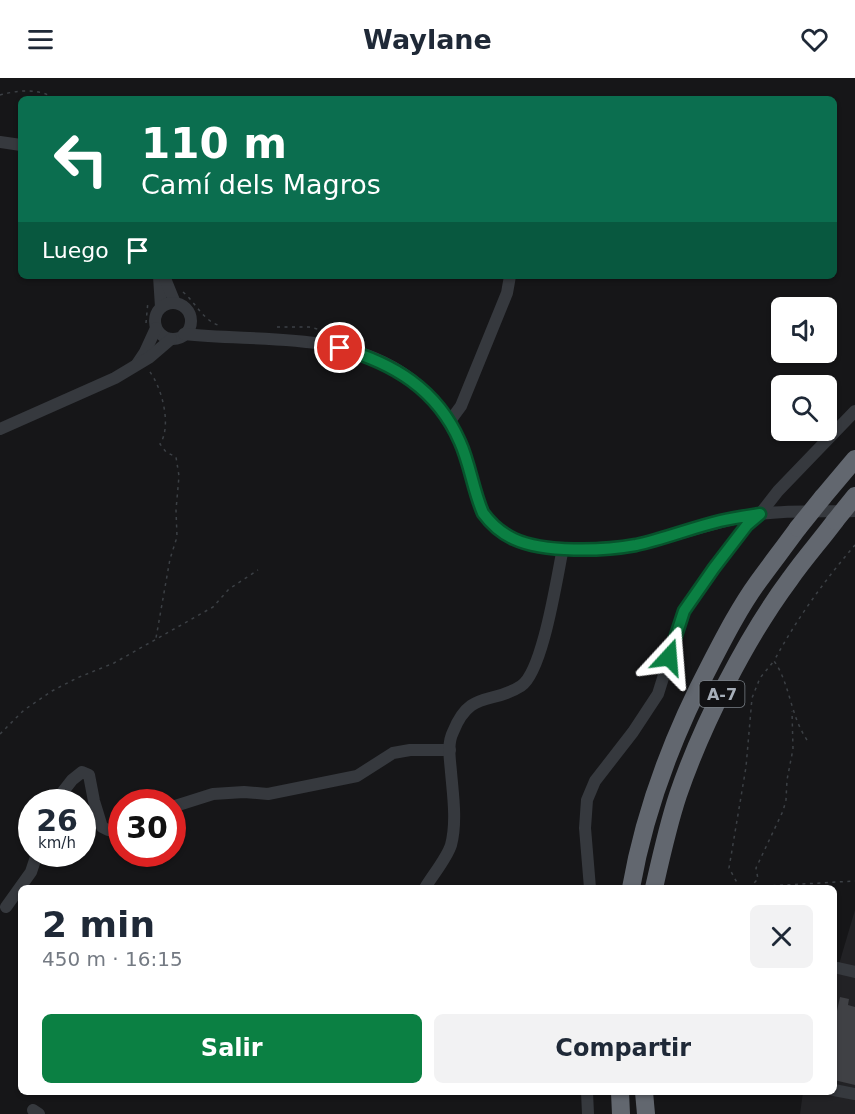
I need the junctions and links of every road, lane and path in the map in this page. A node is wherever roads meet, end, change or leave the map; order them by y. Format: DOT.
graph roads {
  1 [pos="0,95"];
  2 [pos="51,96"];
  3 [pos="0,142"];
  4 [pos="18,145"];
  5 [pos="509,279"];
  6 [pos="162,280"];
  7 [pos="175,303"];
  8 [pos="160,307"];
  9 [pos="190,318"];
  10 [pos="273,327"];
  11 [pos="151,329"];
  12 [pos="222,331"];
  13 [pos="184,334"];
  14 [pos="171,339"];
  15 [pos="354,339"];
  16 [pos="140,362"];
  17 [pos="855,411"];
  18 [pos="450,422"];
  19 [pos="0,429"];
  20 [pos="855,459"];
  21 [pos="855,496"];
  22 [pos="855,511"];
  23 [pos="760,514"];
  24 [pos="855,545"];
  25 [pos="563,548"];
  26 [pos="258,570"];
  27 [pos="155,639"];
  28 [pos="774,661"];
  29 [pos="792,708"];
  30 [pos="0,734"];
  31 [pos="807,740"];
  32 [pos="450,750"];
  33 [pos="65,789"];
  34 [pos="92,789"];
  35 [pos="186,803"];
  36 [pos="96,808"];
  37 [pos="108,830"];
  38 [pos="34,867"];
  39 [pos="855,881"];
  40 [pos="23,885"];
  41 [pos="427,885"];
  42 [pos="590,885"];
  43 [pos="632,885"];
  44 [pos="655,885"];
  45 [pos="738,885"];
  46 [pos="751,885"];
  47 [pos="784,885"];
  48 [pos="18,891"];
  49 [pos="6,908"];
  50 [pos="838,968"];
  51 [pos="855,972"];
  52 [pos="837,1091"];
  53 [pos="855,1094"];
  54 [pos="587,1095"];
  55 [pos="620,1095"];
  56 [pos="644,1095"];
  57 [pos="588,1114"];
  58 [pos="621,1114"];
  59 [pos="646,1114"];
  1 -- 2 [label="path"];
  3 -- 4 [label="street"];
  5 -- 18 [label="street"];
  6 -- 7 [label="street"];
  6 -- 8 [label="street"];
  6 -- 11 [label="path"];
  6 -- 12 [label="path"];
  7 -- 8 [label="street"];
  7 -- 9 [label="street"];
  8 -- 11 [label="street"];
  9 -- 12 [label="street"];
  9 -- 13 [label="street"];
  10 -- 15 [label="path"];
  11 -- 14 [label="street"];
  11 -- 16 [label="street"];
  12 -- 13 [label="street"];
  12 -- 18 [label="street"];
  13 -- 14 [label="street"];
  14 -- 16 [label="street"];
  16 -- 19 [label="street"];
  16 -- 27 [label="path"];
  17 -- 23 [label="street"];
  18 -- 25 [label="street"];
  20 -- 43 [label="highway, A-7, bridge"];
  21 -- 44 [label="highway, A-7, bridge"];
  22 -- 23 [label="street"];
  23 -- 25 [label="street"];
  23 -- 42 [label="street"];
  24 -- 28 [label="path"];
  25 -- 32 [label="street"];
  26 -- 27 [label="path"];
  27 -- 30 [label="path"];
  28 -- 29 [label="path"];
  28 -- 45 [label="path"];
  29 -- 31 [label="path"];
  29 -- 46 [label="path"];
  32 -- 35 [label="street"];
  32 -- 41 [label="street"];
  33 -- 34 [label="street"];
  36 -- 37 [label="street"];
  38 -- 40 [label="street"];
  39 -- 47 [label="path"];
  48 -- 49 [label="street"];
  50 -- 51 [label="street"];
  52 -- 53 [label="street"];
  54 -- 57 [label="street"];
  55 -- 58 [label="highway"];
  56 -- 59 [label="highway"];
}
